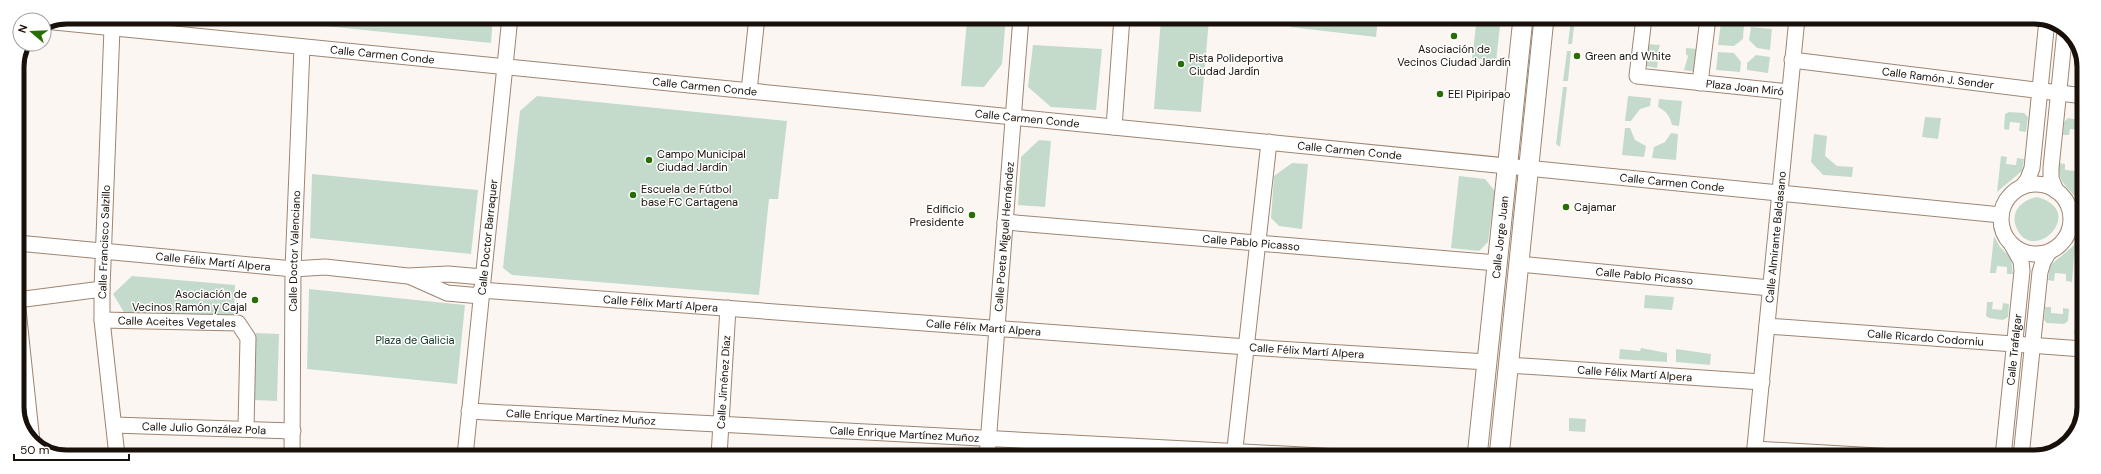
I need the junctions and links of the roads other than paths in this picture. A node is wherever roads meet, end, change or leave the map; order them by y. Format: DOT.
graph roads {
  1 [pos="73,24"];
  2 [pos="509,24"];
  3 [pos="756,24"];
  4 [pos="1020,24"];
  5 [pos="1122,24"];
  6 [pos="1522,24"];
  7 [pos="1543,24"];
  8 [pos="1643,24"];
  9 [pos="1707,24"];
  10 [pos="1796,24"];
  11 [pos="2046,26"];
  12 [pos="112,28"];
  13 [pos="2064,37"];
  14 [pos="302,47"];
  15 [pos="1792,60"];
  16 [pos="505,67"];
  17 [pos="1700,83"];
  18 [pos="750,91"];
  19 [pos="2040,91"];
  20 [pos="1789,92"];
  21 [pos="2059,94"];
  22 [pos="2077,95"];
  23 [pos="1013,117"];
  24 [pos="1114,127"];
  25 [pos="1269,142"];
  26 [pos="1507,165"];
  27 [pos="1529,167"];
  28 [pos="2022,187"];
  29 [pos="2056,190"];
  30 [pos="1780,193"];
  31 [pos="2001,214"];
  32 [pos="1005,222"];
  33 [pos="2077,223"];
  34 [pos="1259,242"];
  35 [pos="24,244"];
  36 [pos="2012,245"];
  37 [pos="104,251"];
  38 [pos="2049,252"];
  39 [pos="1497,264"];
  40 [pos="1519,264"];
  41 [pos="293,269"];
  42 [pos="482,288"];
  43 [pos="1770,288"];
  44 [pos="102,289"];
  45 [pos="24,299"];
  46 [pos="728,308"];
  47 [pos="102,320"];
  48 [pos="1767,326"];
  49 [pos="997,328"];
  50 [pos="2015,344"];
  51 [pos="2033,345"];
  52 [pos="1247,347"];
  53 [pos="2077,349"];
  54 [pos="24,361"];
  55 [pos="1487,362"];
  56 [pos="1508,365"];
  57 [pos="1762,382"];
  58 [pos="469,411"];
  59 [pos="721,424"];
  60 [pos="114,425"];
  61 [pos="246,428"];
  62 [pos="31,431"];
  63 [pos="293,431"];
  64 [pos="988,438"];
  65 [pos="116,450"];
  66 [pos="292,450"];
  67 [pos="466,450"];
  68 [pos="719,450"];
  69 [pos="987,450"];
  70 [pos="1172,450"];
  71 [pos="1234,450"];
  72 [pos="1478,450"];
  73 [pos="1500,450"];
  74 [pos="1755,450"];
  75 [pos="2004,450"];
  76 [pos="2023,450"];
  1 -- 12 [label="street, Calle Carmen Conde"];
  2 -- 16 [label="street, Calle Doctor Barraquer"];
  3 -- 18 [label="street"];
  4 -- 23 [label="street, Calle Poeta Miguel Hernández"];
  5 -- 24 [label="street"];
  6 -- 26 [label="main road, Calle Jorge Juan"];
  7 -- 27 [label="main road, Calle Jorge Juan"];
  8 -- 17 [label="street, Plaza Joan Miró"];
  9 -- 17 [label="street, Plaza Joan Miró"];
  10 -- 15 [label="street, Calle Almirante Baldasano"];
  11 -- 19 [label="street"];
  12 -- 14 [label="street, Calle Carmen Conde"];
  12 -- 37 [label="street, Calle Francisco Salzillo"];
  13 -- 21 [label="street"];
  14 -- 16 [label="street, Calle Carmen Conde"];
  14 -- 41 [label="street, Calle Doctor Valenciano"];
  15 -- 19 [label="street, Calle Ramón J. Sender"];
  15 -- 20 [label="street, Calle Almirante Baldasano"];
  16 -- 18 [label="street, Calle Carmen Conde"];
  16 -- 42 [label="street, Calle Doctor Barraquer"];
  17 -- 20 [label="street, Plaza Joan Miró"];
  18 -- 23 [label="street, Calle Carmen Conde"];
  19 -- 21 [label="street, Calle Ramón J. Sender"];
  19 -- 28 [label="street"];
  20 -- 30 [label="street, Calle Almirante Baldasano"];
  21 -- 22 [label="street, Calle Ramón J. Sender"];
  21 -- 29 [label="street"];
  23 -- 24 [label="street, Calle Carmen Conde"];
  23 -- 32 [label="street, Calle Poeta Miguel Hernández"];
  24 -- 25 [label="street, Calle Carmen Conde"];
  25 -- 26 [label="street, Calle Carmen Conde"];
  25 -- 34 [label="street"];
  26 -- 27 [label="street, Calle Carmen Conde"];
  26 -- 39 [label="main road, Calle Jorge Juan"];
  27 -- 30 [label="street, Calle Carmen Conde"];
  27 -- 40 [label="main road, Calle Jorge Juan"];
  28 -- 29 [label="street"];
  28 -- 31 [label="street"];
  29 -- 33 [label="street"];
  30 -- 31 [label="street, Calle Carmen Conde"];
  30 -- 43 [label="street, Calle Almirante Baldasano"];
  31 -- 36 [label="street"];
  32 -- 34 [label="street, Calle Pablo Picasso"];
  32 -- 49 [label="street, Calle Poeta Miguel Hernández"];
  33 -- 38 [label="street"];
  34 -- 39 [label="street, Calle Pablo Picasso"];
  34 -- 52 [label="street"];
  35 -- 37 [label="street, Calle Félix Martí Alpera"];
  36 -- 38 [label="street"];
  36 -- 50 [label="street, Calle Trafalgar"];
  37 -- 41 [label="street, Calle Félix Martí Alpera"];
  37 -- 44 [label="street, Calle Francisco Salzillo"];
  38 -- 51 [label="street, Calle Trafalgar"];
  39 -- 55 [label="main road, Calle Jorge Juan"];
  40 -- 43 [label="street, Calle Pablo Picasso"];
  40 -- 56 [label="main road, Calle Jorge Juan"];
  41 -- 42 [label="street, Calle Félix Martí Alpera"];
  41 -- 63 [label="street, Calle Doctor Valenciano"];
  42 -- 46 [label="street, Calle Félix Martí Alpera"];
  42 -- 58 [label="street, Calle Doctor Barraquer"];
  43 -- 48 [label="street, Calle Almirante Baldasano"];
  44 -- 45 [label="street"];
  44 -- 47 [label="street, Calle Francisco Salzillo"];
  46 -- 49 [label="street, Calle Félix Martí Alpera"];
  46 -- 59 [label="street, Calle Jiménez Díaz"];
  47 -- 60 [label="street, Calle Francisco Salzillo"];
  47 -- 61 [label="street, Calle Aceites Vegetales"];
  48 -- 50 [label="street, Calle Ricardo Codorniu"];
  48 -- 57 [label="street, Calle Almirante Baldasano"];
  49 -- 52 [label="street, Calle Félix Martí Alpera"];
  49 -- 64 [label="street, Calle Poeta Miguel Hernández"];
  50 -- 51 [label="street, Calle Ricardo Codorniu"];
  50 -- 75 [label="street, Calle Trafalgar"];
  51 -- 53 [label="street, Calle Ricardo Codorniu"];
  51 -- 76 [label="street, Calle Trafalgar"];
  52 -- 55 [label="street, Calle Félix Martí Alpera"];
  52 -- 71 [label="street"];
  54 -- 62 [label="street"];
  55 -- 72 [label="main road, Calle Jorge Juan"];
  56 -- 57 [label="street, Calle Félix Martí Alpera"];
  56 -- 73 [label="main road, Calle Jorge Juan"];
  57 -- 74 [label="street, Calle Almirante Baldasano"];
  58 -- 59 [label="street, Calle Enrique Martínez Muñoz"];
  58 -- 67 [label="street, Calle Doctor Barraquer"];
  59 -- 64 [label="street, Calle Enrique Martínez Muñoz"];
  59 -- 68 [label="street, Calle Jiménez Díaz"];
  60 -- 61 [label="street, Calle Julio González Pola"];
  60 -- 65 [label="street, Calle Francisco Salzillo"];
  61 -- 63 [label="street, Calle Julio González Pola"];
  63 -- 66 [label="street, Calle Doctor Valenciano"];
  64 -- 69 [label="street, Calle Poeta Miguel Hernández"];
  64 -- 70 [label="street, Calle Enrique Martínez Muñoz"];
}
